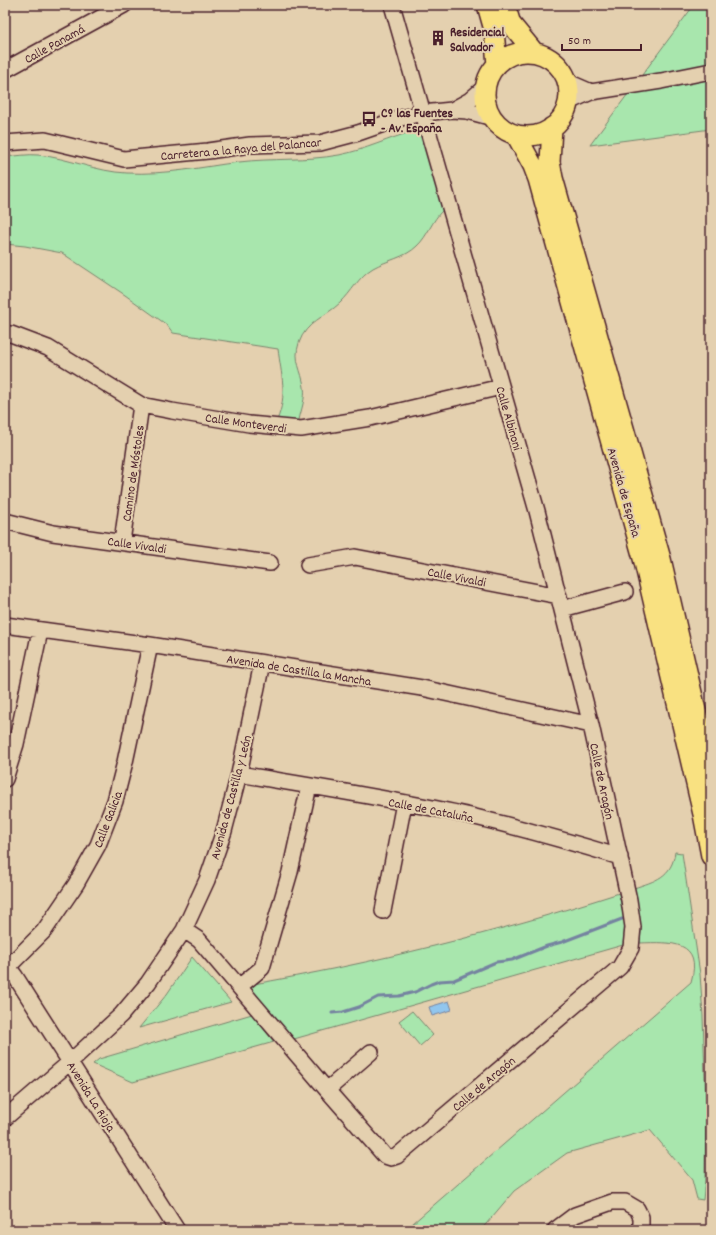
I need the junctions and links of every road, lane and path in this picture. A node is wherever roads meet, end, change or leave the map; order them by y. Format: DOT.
graph roads {
  1 [pos="124,5"];
  2 [pos="392,5"];
  3 [pos="487,5"];
  4 [pos="505,5"];
  5 [pos="534,52"];
  6 [pos="497,65"];
  7 [pos="5,70"];
  8 [pos="711,71"];
  9 [pos="568,82"];
  10 [pos="486,86"];
  11 [pos="591,92"];
  12 [pos="568,102"];
  13 [pos="452,110"];
  14 [pos="423,113"];
  15 [pos="492,118"];
  16 [pos="552,128"];
  17 [pos="516,134"];
  18 [pos="5,143"];
  19 [pos="5,334"];
  20 [pos="501,388"];
  21 [pos="141,405"];
  22 [pos="5,521"];
  23 [pos="122,542"];
  24 [pos="270,563"];
  25 [pos="308,565"];
  26 [pos="625,592"];
  27 [pos="560,602"];
  28 [pos="5,625"];
  29 [pos="40,631"];
  30 [pos="150,645"];
  31 [pos="262,663"];
  32 [pos="591,725"];
  33 [pos="239,774"];
  34 [pos="711,775"];
  35 [pos="5,779"];
  36 [pos="309,786"];
  37 [pos="404,803"];
  38 [pos="620,856"];
  39 [pos="711,856"];
  40 [pos="383,911"];
  41 [pos="184,930"];
  42 [pos="7,965"];
  43 [pos="245,982"];
  44 [pos="371,1052"];
  45 [pos="70,1062"];
  46 [pos="327,1090"];
  47 [pos="5,1118"];
  48 [pos="177,1230"];
  49 [pos="555,1230"];
  50 [pos="641,1230"];
  1 -- 7 [label="street, Calle Panamá"];
  2 -- 14 [label="street, Calle Albinoni"];
  3 -- 6 [label="main road"];
  4 -- 5 [label="main road"];
  5 -- 6 [label="main road"];
  5 -- 9 [label="main road"];
  6 -- 10 [label="main road"];
  8 -- 11 [label="street"];
  9 -- 11 [label="street"];
  9 -- 12 [label="main road"];
  10 -- 13 [label="street, Carretera a la Raya del Palancar"];
  10 -- 15 [label="main road"];
  11 -- 12 [label="street"];
  12 -- 16 [label="main road"];
  13 -- 14 [label="street, Carretera a la Raya del Palancar"];
  13 -- 15 [label="street, Carretera a la Raya del Palancar"];
  14 -- 18 [label="street, Carretera a la Raya del Palancar"];
  14 -- 20 [label="street, Calle Albinoni"];
  15 -- 17 [label="main road"];
  16 -- 17 [label="main road"];
  16 -- 34 [label="main road, Avenida de España"];
  17 -- 39 [label="main road, Avenida de España"];
  19 -- 21 [label="street, Calle Monteverdi"];
  20 -- 21 [label="street, Calle Monteverdi"];
  20 -- 27 [label="street, Calle Albinoni"];
  21 -- 23 [label="street, Camino de Móstoles"];
  22 -- 23 [label="street, Calle Vivaldi"];
  23 -- 24 [label="street, Calle Vivaldi"];
  25 -- 27 [label="street, Calle Vivaldi"];
  26 -- 27 [label="street"];
  27 -- 32 [label="street, Calle Albinoni"];
  28 -- 29 [label="street, Avenida de Castilla la Mancha"];
  29 -- 30 [label="street, Avenida de Castilla la Mancha"];
  29 -- 35 [label="street"];
  30 -- 31 [label="street, Avenida de Castilla la Mancha"];
  30 -- 42 [label="street, Calle Galicia"];
  31 -- 32 [label="street, Avenida de Castilla la Mancha"];
  31 -- 33 [label="street, Avenida de Castilla y León"];
  32 -- 38 [label="street, Calle de Aragón"];
  33 -- 36 [label="street, Calle de Cataluña"];
  33 -- 41 [label="street, Avenida de Castilla y León"];
  36 -- 37 [label="street, Calle de Cataluña"];
  36 -- 43 [label="street"];
  37 -- 38 [label="street, Calle de Cataluña"];
  37 -- 40 [label="street"];
  38 -- 46 [label="street, Calle de Aragón"];
  41 -- 45 [label="street, Avenida de Castilla y León"];
  41 -- 46 [label="street, Calle de Aragón"];
  42 -- 45 [label="street, Avenida La Rioja"];
  44 -- 46 [label="street"];
  45 -- 47 [label="street, Avenida de Castilla y León"];
  45 -- 48 [label="street, Avenida La Rioja"];
  49 -- 50 [label="street"];
}
